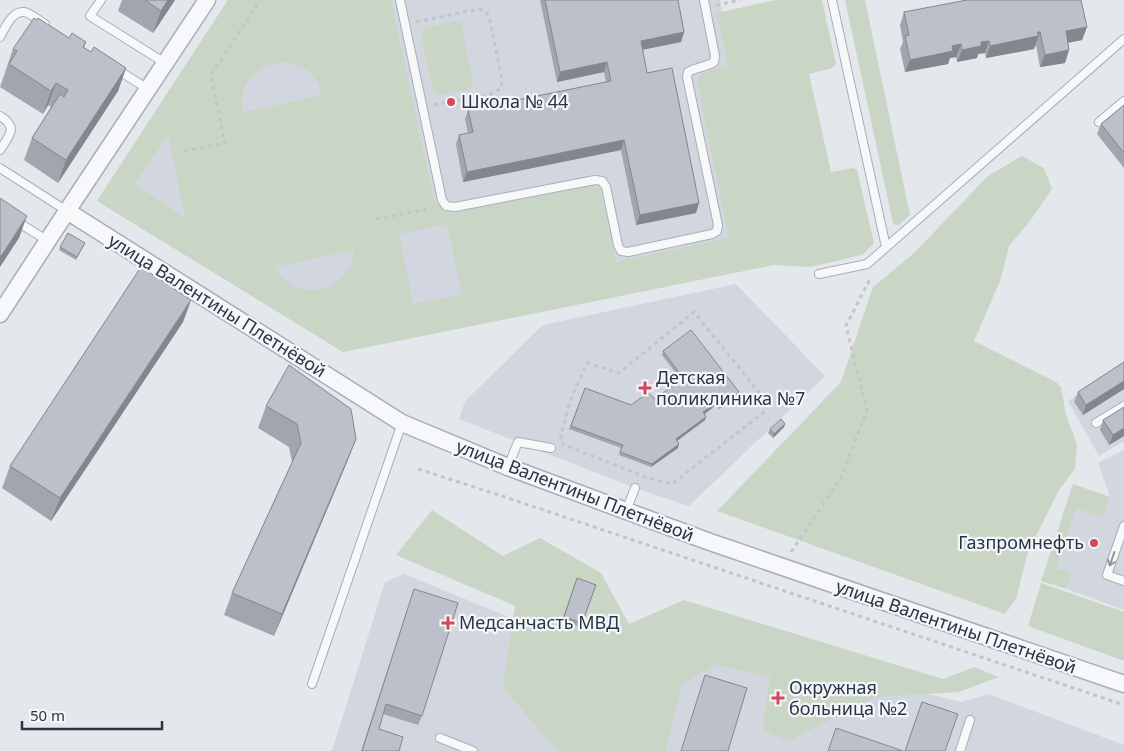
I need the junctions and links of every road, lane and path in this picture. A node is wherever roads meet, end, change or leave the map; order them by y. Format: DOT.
graph roads {
  1 [pos="101,0"];
  2 [pos="207,0"];
  3 [pos="260,0"];
  4 [pos="400,0"];
  5 [pos="704,0"];
  6 [pos="740,0"];
  7 [pos="832,0"];
  8 [pos="733,1"];
  9 [pos="720,4"];
  10 [pos="405,24"];
  11 [pos="52,29"];
  12 [pos="0,37"];
  13 [pos="1124,39"];
  14 [pos="165,63"];
  15 [pos="108,64"];
  16 [pos="148,89"];
  17 [pos="1124,101"];
  18 [pos="423,108"];
  19 [pos="0,116"];
  20 [pos="1099,122"];
  21 [pos="0,150"];
  22 [pos="184,151"];
  23 [pos="0,168"];
  24 [pos="446,206"];
  25 [pos="0,211"];
  26 [pos="67,211"];
  27 [pos="376,219"];
  28 [pos="48,241"];
  29 [pos="886,247"];
  30 [pos="873,273"];
  31 [pos="819,274"];
  32 [pos="0,314"];
  33 [pos="1124,406"];
  34 [pos="402,423"];
  35 [pos="1096,423"];
  36 [pos="559,442"];
  37 [pos="551,448"];
  38 [pos="508,467"];
  39 [pos="418,468"];
  40 [pos="635,488"];
  41 [pos="626,511"];
  42 [pos="1124,526"];
  43 [pos="777,565"];
  44 [pos="1124,581"];
  45 [pos="312,684"];
  46 [pos="1124,684"];
  47 [pos="1124,705"];
  48 [pos="970,720"];
  49 [pos="440,738"];
  50 [pos="473,751"];
  51 [pos="960,751"];
  1 -- 14 [label="lane"];
  2 -- 14 [label="street"];
  3 -- 22 [label="path"];
  4 -- 10 [label="lane"];
  5 -- 24 [label="lane"];
  6 -- 8 [label="path"];
  7 -- 29 [label="lane"];
  8 -- 9 [label="path"];
  10 -- 18 [label="lane"];
  10 -- 18 [label="path"];
  11 -- 12 [label="lane"];
  13 -- 29 [label="lane"];
  14 -- 16 [label="street"];
  15 -- 16 [label="lane"];
  16 -- 26 [label="street"];
  17 -- 20 [label="lane"];
  18 -- 24 [label="lane"];
  19 -- 21 [label="lane"];
  23 -- 26 [label="lane"];
  24 -- 27 [label="path"];
  25 -- 28 [label="lane"];
  26 -- 28 [label="street"];
  26 -- 34 [label="street, улица Валентины Плетнёвой"];
  28 -- 32 [label="street"];
  29 -- 31 [label="lane"];
  30 -- 43 [label="path"];
  33 -- 35 [label="lane"];
  34 -- 38 [label="street, улица Валентины Плетнёвой"];
  34 -- 45 [label="lane"];
  36 -- 36 [label="path"];
  37 -- 38 [label="lane"];
  38 -- 41 [label="street, улица Валентины Плетнёвой"];
  39 -- 47 [label="path"];
  40 -- 41 [label="lane"];
  41 -- 43 [label="street, улица Валентины Плетнёвой"];
  42 -- 44 [label="lane, one-way"];
  43 -- 46 [label="street, улица Валентины Плетнёвой"];
  48 -- 51 [label="lane"];
  49 -- 50 [label="lane"];
}
